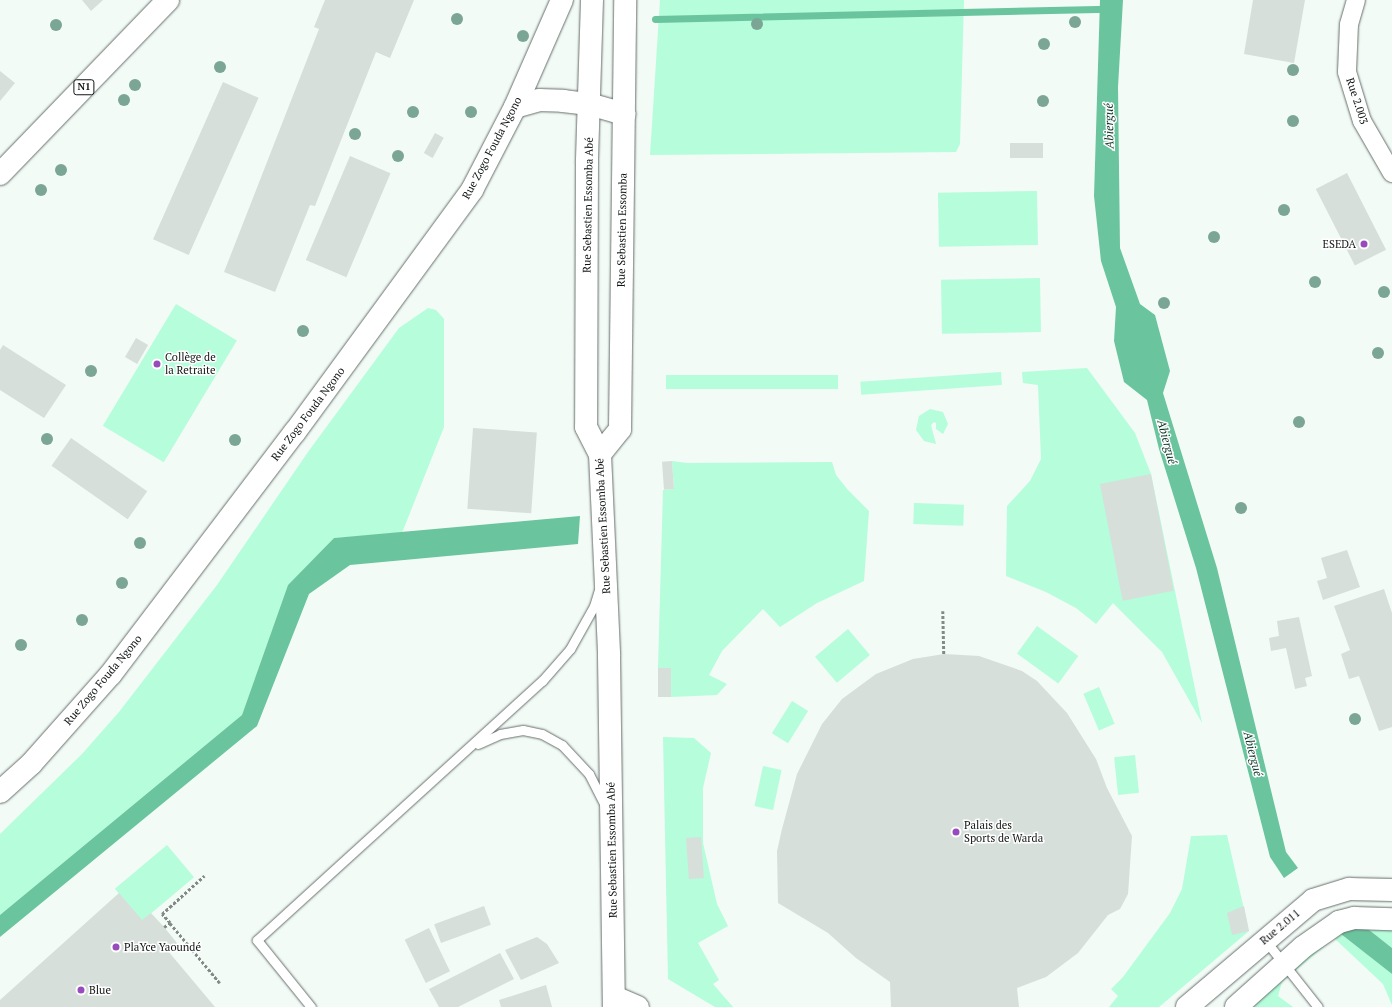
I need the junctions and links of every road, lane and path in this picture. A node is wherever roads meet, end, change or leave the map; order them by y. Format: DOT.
graph roads {
  1 [pos="168,0"];
  2 [pos="562,0"];
  3 [pos="592,0"];
  4 [pos="625,0"];
  5 [pos="1356,0"];
  6 [pos="589,104"];
  7 [pos="515,107"];
  8 [pos="625,114"];
  9 [pos="1392,173"];
  10 [pos="0,174"];
  11 [pos="600,454"];
  12 [pos="605,571"];
  13 [pos="943,611"];
  14 [pos="944,654"];
  15 [pos="469,748"];
  16 [pos="0,792"];
  17 [pos="611,817"];
  18 [pos="204,876"];
  19 [pos="1392,890"];
  20 [pos="1392,919"];
  21 [pos="170,923"];
  22 [pos="164,927"];
  23 [pos="1265,940"];
  24 [pos="1283,965"];
  25 [pos="220,983"];
  26 [pos="614,1002"];
  27 [pos="311,1007"];
  28 [pos="638,1007"];
  29 [pos="1187,1007"];
  30 [pos="1236,1007"];
  31 [pos="1318,1007"];
  1 -- 10 [label="main road, N1"];
  2 -- 7 [label="main road, Rue Zogo Fouda Ngono"];
  3 -- 6 [label="main road, Rue Sebastien Essomba Abé"];
  4 -- 8 [label="main road, Rue Sebastien Essomba"];
  5 -- 9 [label="street, Rue 2.003"];
  6 -- 7 [label="main road"];
  6 -- 8 [label="main road"];
  6 -- 11 [label="main road, Rue Sebastien Essomba Abé"];
  7 -- 16 [label="main road, Rue Zogo Fouda Ngono"];
  8 -- 11 [label="main road, Rue Sebastien Essomba"];
  11 -- 12 [label="main road, Rue Sebastien Essomba Abé"];
  12 -- 15 [label="lane"];
  12 -- 17 [label="main road, Rue Sebastien Essomba Abé"];
  13 -- 14 [label="path"];
  15 -- 17 [label="lane"];
  15 -- 27 [label="lane"];
  17 -- 26 [label="main road, Rue Sebastien Essomba Abé"];
  18 -- 21 [label="path"];
  19 -- 23 [label="main road, Rue 2.011"];
  20 -- 24 [label="main road"];
  21 -- 22 [label="path"];
  21 -- 25 [label="path"];
  23 -- 24 [label="lane"];
  23 -- 29 [label="main road, Rue 2.011"];
  24 -- 30 [label="main road"];
  24 -- 31 [label="lane"];
  26 -- 28 [label="main road"];
}
